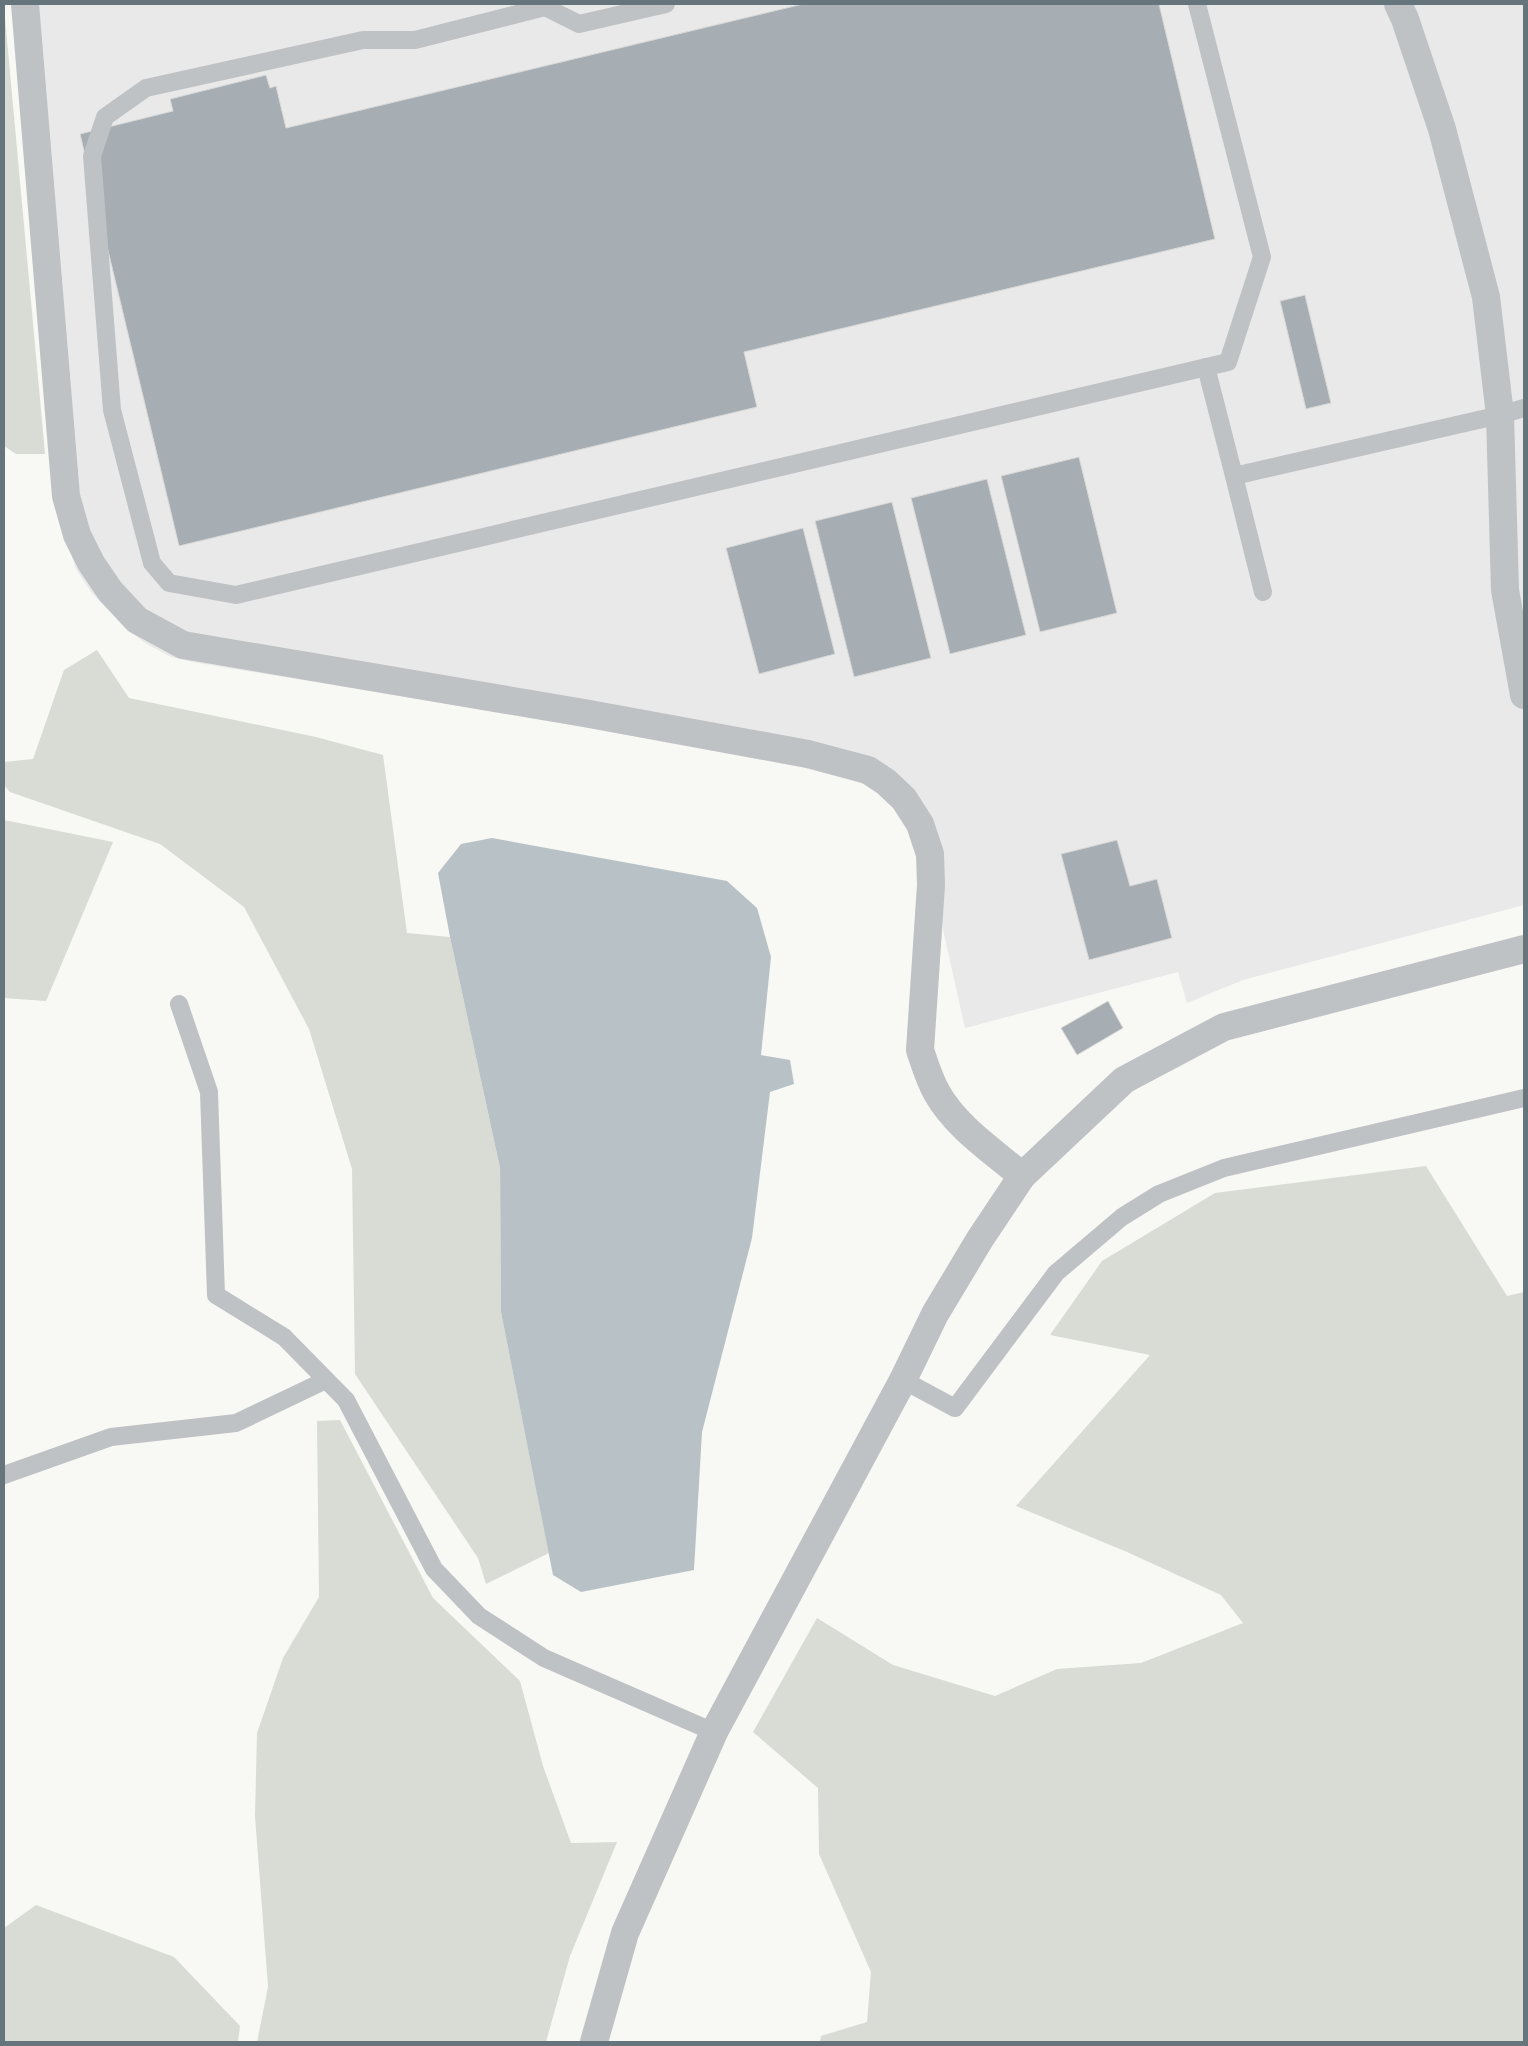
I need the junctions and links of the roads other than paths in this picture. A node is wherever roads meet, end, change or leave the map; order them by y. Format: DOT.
graph roads {
  1 [pos="25,4"];
  2 [pos="666,4"];
  3 [pos="1197,4"];
  4 [pos="1398,4"];
  5 [pos="544,5"];
  6 [pos="1206,367"];
  7 [pos="1512,412"];
  8 [pos="1234,476"];
  9 [pos="1263,592"];
  10 [pos="1524,695"];
  11 [pos="1524,949"];
  12 [pos="179,1004"];
  13 [pos="1524,1098"];
  14 [pos="1022,1176"];
  15 [pos="326,1380"];
  16 [pos="904,1380"];
  17 [pos="4,1475"];
  18 [pos="714,1732"];
  19 [pos="594,2042"];
  1 -- 14 [label="street"];
  2 -- 5 [label="lane"];
  3 -- 6 [label="lane"];
  4 -- 7 [label="street"];
  5 -- 6 [label="lane"];
  6 -- 8 [label="lane"];
  7 -- 8 [label="lane"];
  7 -- 10 [label="street"];
  8 -- 9 [label="lane"];
  11 -- 14 [label="street"];
  12 -- 15 [label="lane"];
  13 -- 16 [label="lane"];
  14 -- 16 [label="street"];
  15 -- 17 [label="lane"];
  15 -- 18 [label="lane"];
  16 -- 18 [label="street"];
  18 -- 19 [label="street"];
}
